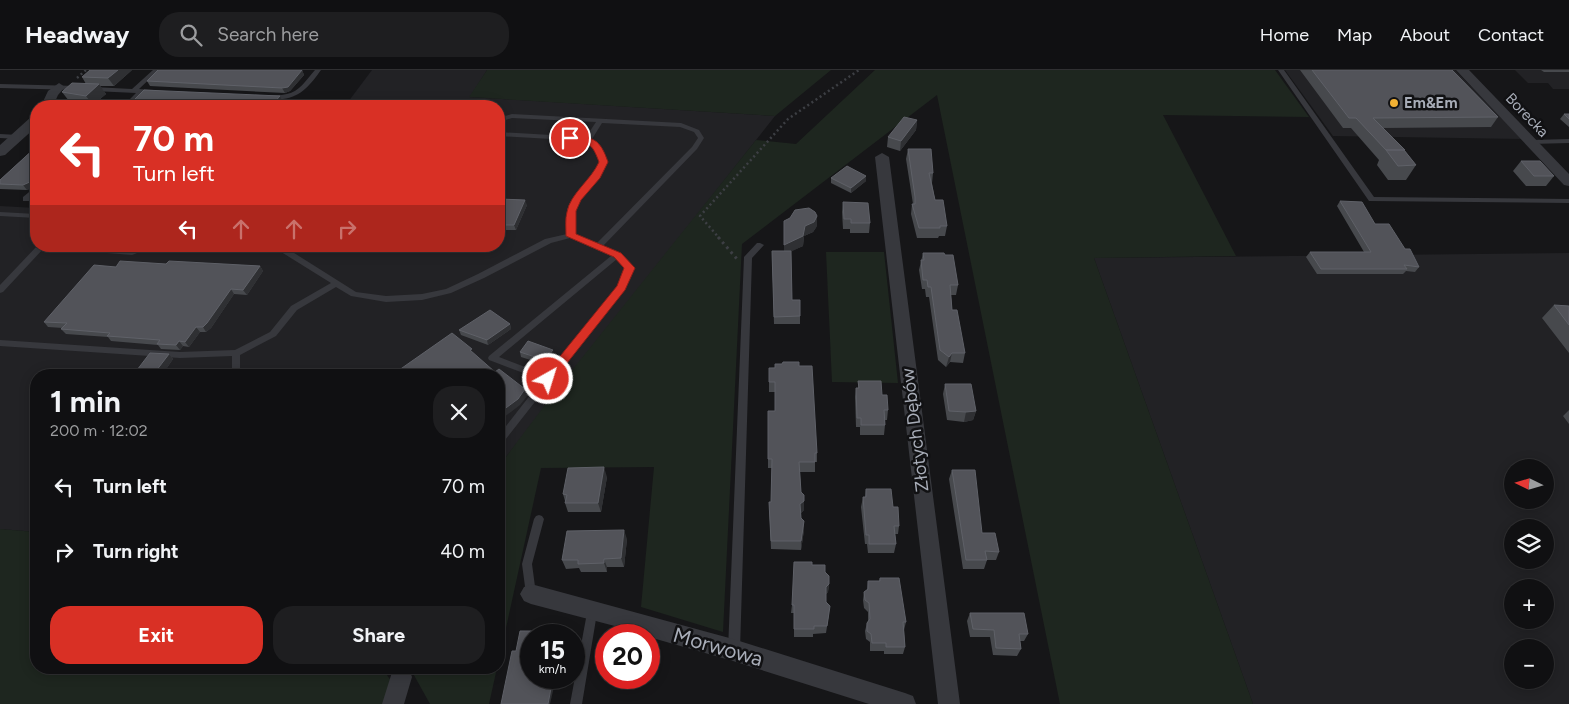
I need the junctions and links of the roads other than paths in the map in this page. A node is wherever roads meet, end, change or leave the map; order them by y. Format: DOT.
graph roads {
  1 [pos="156,70"];
  2 [pos="318,70"];
  3 [pos="1280,70"];
  4 [pos="1462,70"];
  5 [pos="0,86"];
  6 [pos="59,87"];
  7 [pos="134,90"];
  8 [pos="142,91"];
  9 [pos="158,92"];
  10 [pos="266,97"];
  11 [pos="50,100"];
  12 [pos="132,100"];
  13 [pos="505,118"];
  14 [pos="600,121"];
  15 [pos="30,126"];
  16 [pos="505,134"];
  17 [pos="0,136"];
  18 [pos="18,137"];
  19 [pos="588,139"];
  20 [pos="1569,141"];
  21 [pos="1531,142"];
  22 [pos="0,152"];
  23 [pos="882,157"];
  24 [pos="1566,176"];
  25 [pos="30,195"];
  26 [pos="26,199"];
  27 [pos="1569,201"];
  28 [pos="0,214"];
  29 [pos="9,214"];
  30 [pos="30,216"];
  31 [pos="0,223"];
  32 [pos="571,236"];
  33 [pos="760,245"];
  34 [pos="598,247"];
  35 [pos="38,252"];
  36 [pos="284,252"];
  37 [pos="618,255"];
  38 [pos="336,284"];
  39 [pos="0,290"];
  40 [pos="0,343"];
  41 [pos="236,352"];
  42 [pos="236,369"];
  43 [pos="548,379"];
  44 [pos="505,433"];
  45 [pos="539,519"];
  46 [pos="531,594"];
  47 [pos="592,612"];
  48 [pos="734,650"];
  49 [pos="401,677"];
  50 [pos="393,704"];
  51 [pos="576,704"];
  52 [pos="905,704"];
  53 [pos="949,704"];
  1 -- 7 [label="lane"];
  2 -- 10 [label="lane"];
  3 -- 27 [label="lane"];
  4 -- 21 [label="street, Borecka"];
  5 -- 6 [label="lane"];
  6 -- 7 [label="lane"];
  6 -- 11 [label="street"];
  7 -- 8 [label="lane"];
  8 -- 9 [label="lane"];
  8 -- 12 [label="lane"];
  13 -- 14 [label="lane"];
  14 -- 19 [label="lane"];
  14 -- 34 [label="lane"];
  15 -- 18 [label="street"];
  16 -- 19 [label="lane"];
  17 -- 18 [label="lane"];
  18 -- 22 [label="street"];
  19 -- 32 [label="lane"];
  20 -- 21 [label="lane"];
  21 -- 24 [label="street, Borecka"];
  23 -- 53 [label="street, Złotych Dębów"];
  25 -- 26 [label="lane"];
  28 -- 29 [label="lane"];
  29 -- 30 [label="lane"];
  29 -- 31 [label="lane"];
  32 -- 34 [label="lane"];
  32 -- 38 [label="lane"];
  33 -- 48 [label="lane"];
  34 -- 37 [label="lane"];
  35 -- 39 [label="lane"];
  36 -- 38 [label="lane"];
  37 -- 43 [label="lane"];
  37 -- 43 [label="lane"];
  38 -- 41 [label="lane"];
  40 -- 41 [label="lane"];
  41 -- 42 [label="lane"];
  43 -- 44 [label="lane"];
  45 -- 46 [label="lane"];
  46 -- 47 [label="street, Morwowa"];
  47 -- 48 [label="street, Morwowa"];
  47 -- 51 [label="lane"];
  48 -- 52 [label="street, Morwowa"];
  49 -- 50 [label="street"];
}
